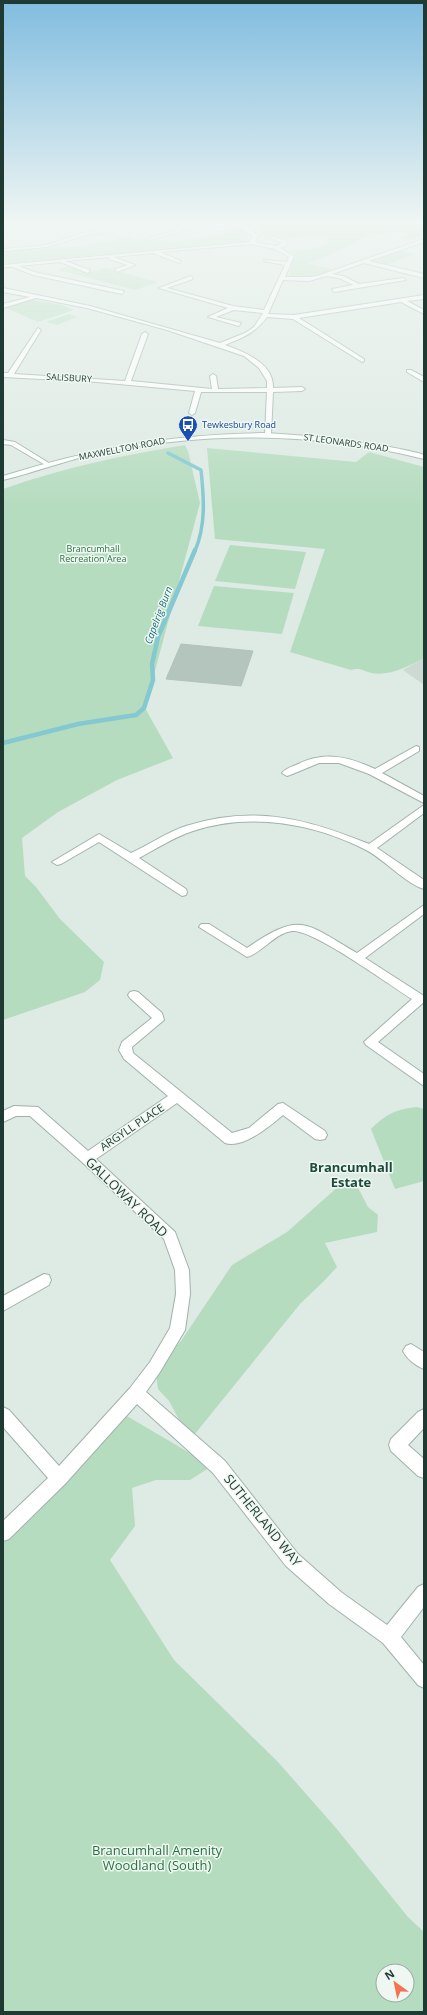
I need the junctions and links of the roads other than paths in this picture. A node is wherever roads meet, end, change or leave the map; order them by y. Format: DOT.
graph roads {
  1 [pos="126,318"];
  2 [pos="214,318"];
  3 [pos="263,318"];
  4 [pos="296,318"];
  5 [pos="239,324"];
  6 [pos="38,330"];
  7 [pos="145,334"];
  8 [pos="220,345"];
  9 [pos="362,360"];
  10 [pos="408,371"];
  11 [pos="3,375"];
  12 [pos="10,375"];
  13 [pos="213,376"];
  14 [pos="424,380"];
  15 [pos="127,383"];
  16 [pos="302,389"];
  17 [pos="198,390"];
  18 [pos="270,390"];
  19 [pos="215,392"];
  20 [pos="192,413"];
  21 [pos="268,434"];
  22 [pos="3,442"];
  23 [pos="424,457"];
  24 [pos="49,465"];
  25 [pos="3,478"];
  26 [pos="416,749"];
  27 [pos="287,773"];
  28 [pos="374,774"];
  29 [pos="424,800"];
  30 [pos="424,808"];
  31 [pos="370,848"];
  32 [pos="131,858"];
  33 [pos="57,862"];
  34 [pos="424,885"];
  35 [pos="182,892"];
  36 [pos="424,909"];
  37 [pos="205,926"];
  38 [pos="357,958"];
  39 [pos="134,995"];
  40 [pos="424,1081"];
  41 [pos="177,1096"];
  42 [pos="3,1117"];
  43 [pos="320,1135"];
  44 [pos="87,1158"];
  45 [pos="44,1280"];
  46 [pos="3,1304"];
  47 [pos="411,1351"];
  48 [pos="424,1362"];
  49 [pos="136,1394"];
  50 [pos="3,1415"];
  51 [pos="424,1417"];
  52 [pos="424,1470"];
  53 [pos="59,1478"];
  54 [pos="3,1533"];
  55 [pos="424,1593"];
  56 [pos="389,1638"];
  57 [pos="424,1679"];
  1 -- 8 [label="street"];
  2 -- 5 [label="street"];
  3 -- 8 [label="street"];
  4 -- 9 [label="street"];
  6 -- 12 [label="street"];
  7 -- 15 [label="street"];
  8 -- 18 [label="street"];
  10 -- 14 [label="street"];
  11 -- 12 [label="street, SALISBURY"];
  12 -- 15 [label="street, SALISBURY"];
  13 -- 19 [label="street"];
  15 -- 17 [label="street, SALISBURY"];
  16 -- 18 [label="street, SALISBURY"];
  17 -- 19 [label="street, SALISBURY"];
  17 -- 20 [label="street"];
  18 -- 19 [label="street, SALISBURY"];
  18 -- 21 [label="street"];
  21 -- 23 [label="street, ST LEONARDS ROAD"];
  21 -- 24 [label="street, MAXWELLTON ROAD"];
  22 -- 24 [label="street"];
  24 -- 25 [label="street, MAXWELLTON ROAD"];
  26 -- 28 [label="street"];
  27 -- 28 [label="street"];
  28 -- 29 [label="street"];
  30 -- 31 [label="street"];
  31 -- 32 [label="street"];
  31 -- 34 [label="street"];
  32 -- 33 [label="street"];
  32 -- 35 [label="street"];
  36 -- 38 [label="street"];
  37 -- 38 [label="street"];
  38 -- 40 [label="street"];
  39 -- 41 [label="street, ARGYLL PLACE"];
  41 -- 43 [label="street, ARGYLL PLACE"];
  41 -- 44 [label="street, ARGYLL PLACE"];
  42 -- 44 [label="street, GALLOWAY ROAD"];
  44 -- 49 [label="street, GALLOWAY ROAD"];
  45 -- 46 [label="street"];
  47 -- 48 [label="street"];
  49 -- 53 [label="street, GALLOWAY ROAD"];
  49 -- 56 [label="street, SUTHERLAND WAY"];
  50 -- 53 [label="street"];
  51 -- 52 [label="street"];
  53 -- 54 [label="street, GALLOWAY ROAD"];
  55 -- 56 [label="street"];
  56 -- 57 [label="street, SUTHERLAND WAY"];
}
